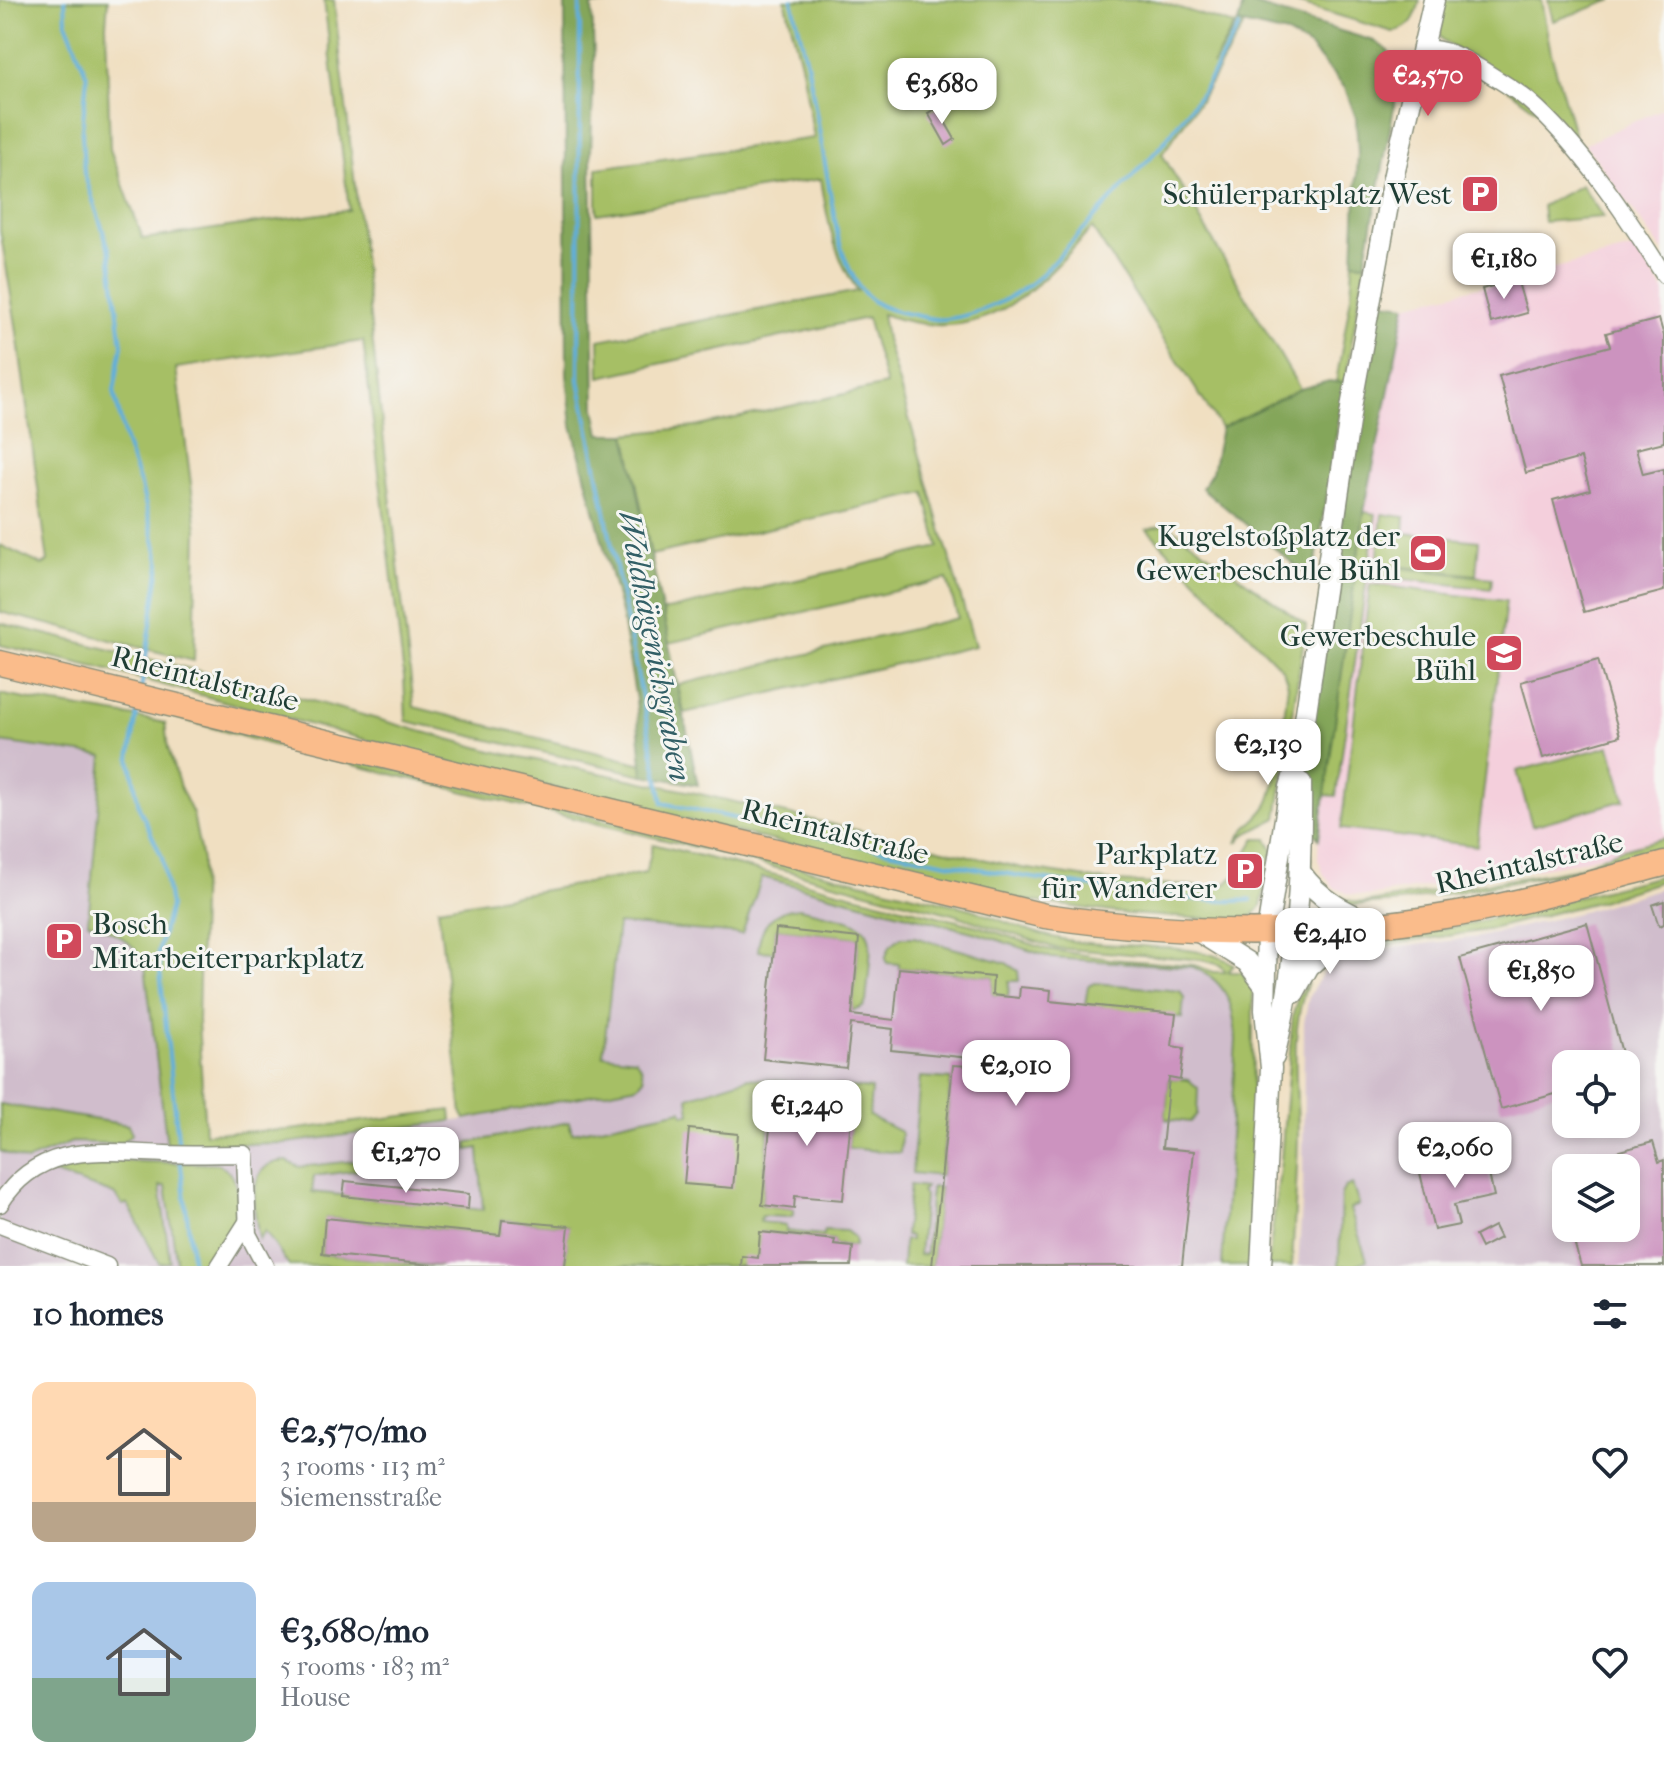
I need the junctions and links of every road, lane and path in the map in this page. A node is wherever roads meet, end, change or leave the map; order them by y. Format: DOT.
graph roads {
  1 [pos="1434,0"];
  2 [pos="1421,48"];
  3 [pos="1664,275"];
  4 [pos="0,663"];
  5 [pos="1300,753"];
  6 [pos="1664,864"];
  7 [pos="1301,873"];
  8 [pos="1377,926"];
  9 [pos="1351,929"];
  10 [pos="1199,932"];
  11 [pos="1267,932"];
  12 [pos="1297,932"];
  13 [pos="1265,986"];
  14 [pos="1288,1003"];
  15 [pos="1271,1068"];
  16 [pos="0,1204"];
  17 [pos="247,1222"];
  18 [pos="0,1225"];
  19 [pos="107,1266"];
  20 [pos="219,1266"];
  21 [pos="265,1266"];
  22 [pos="1261,1266"];
  1 -- 2 [label="street"];
  2 -- 3 [label="street"];
  2 -- 5 [label="street"];
  4 -- 10 [label="main road, Rheintalstraße"];
  5 -- 7 [label="street"];
  5 -- 11 [label="street"];
  6 -- 8 [label="main road, Rheintalstraße"];
  7 -- 8 [label="street"];
  7 -- 12 [label="street"];
  8 -- 9 [label="main road, Rheintalstraße"];
  9 -- 12 [label="main road, Rheintalstraße"];
  9 -- 14 [label="street"];
  10 -- 11 [label="main road, Rheintalstraße"];
  10 -- 13 [label="street"];
  11 -- 12 [label="main road, Rheintalstraße"];
  11 -- 13 [label="street"];
  12 -- 14 [label="street"];
  13 -- 15 [label="street"];
  14 -- 15 [label="street"];
  15 -- 22 [label="street"];
  16 -- 17 [label="street"];
  17 -- 20 [label="street"];
  17 -- 21 [label="street"];
  18 -- 19 [label="street"];
}
